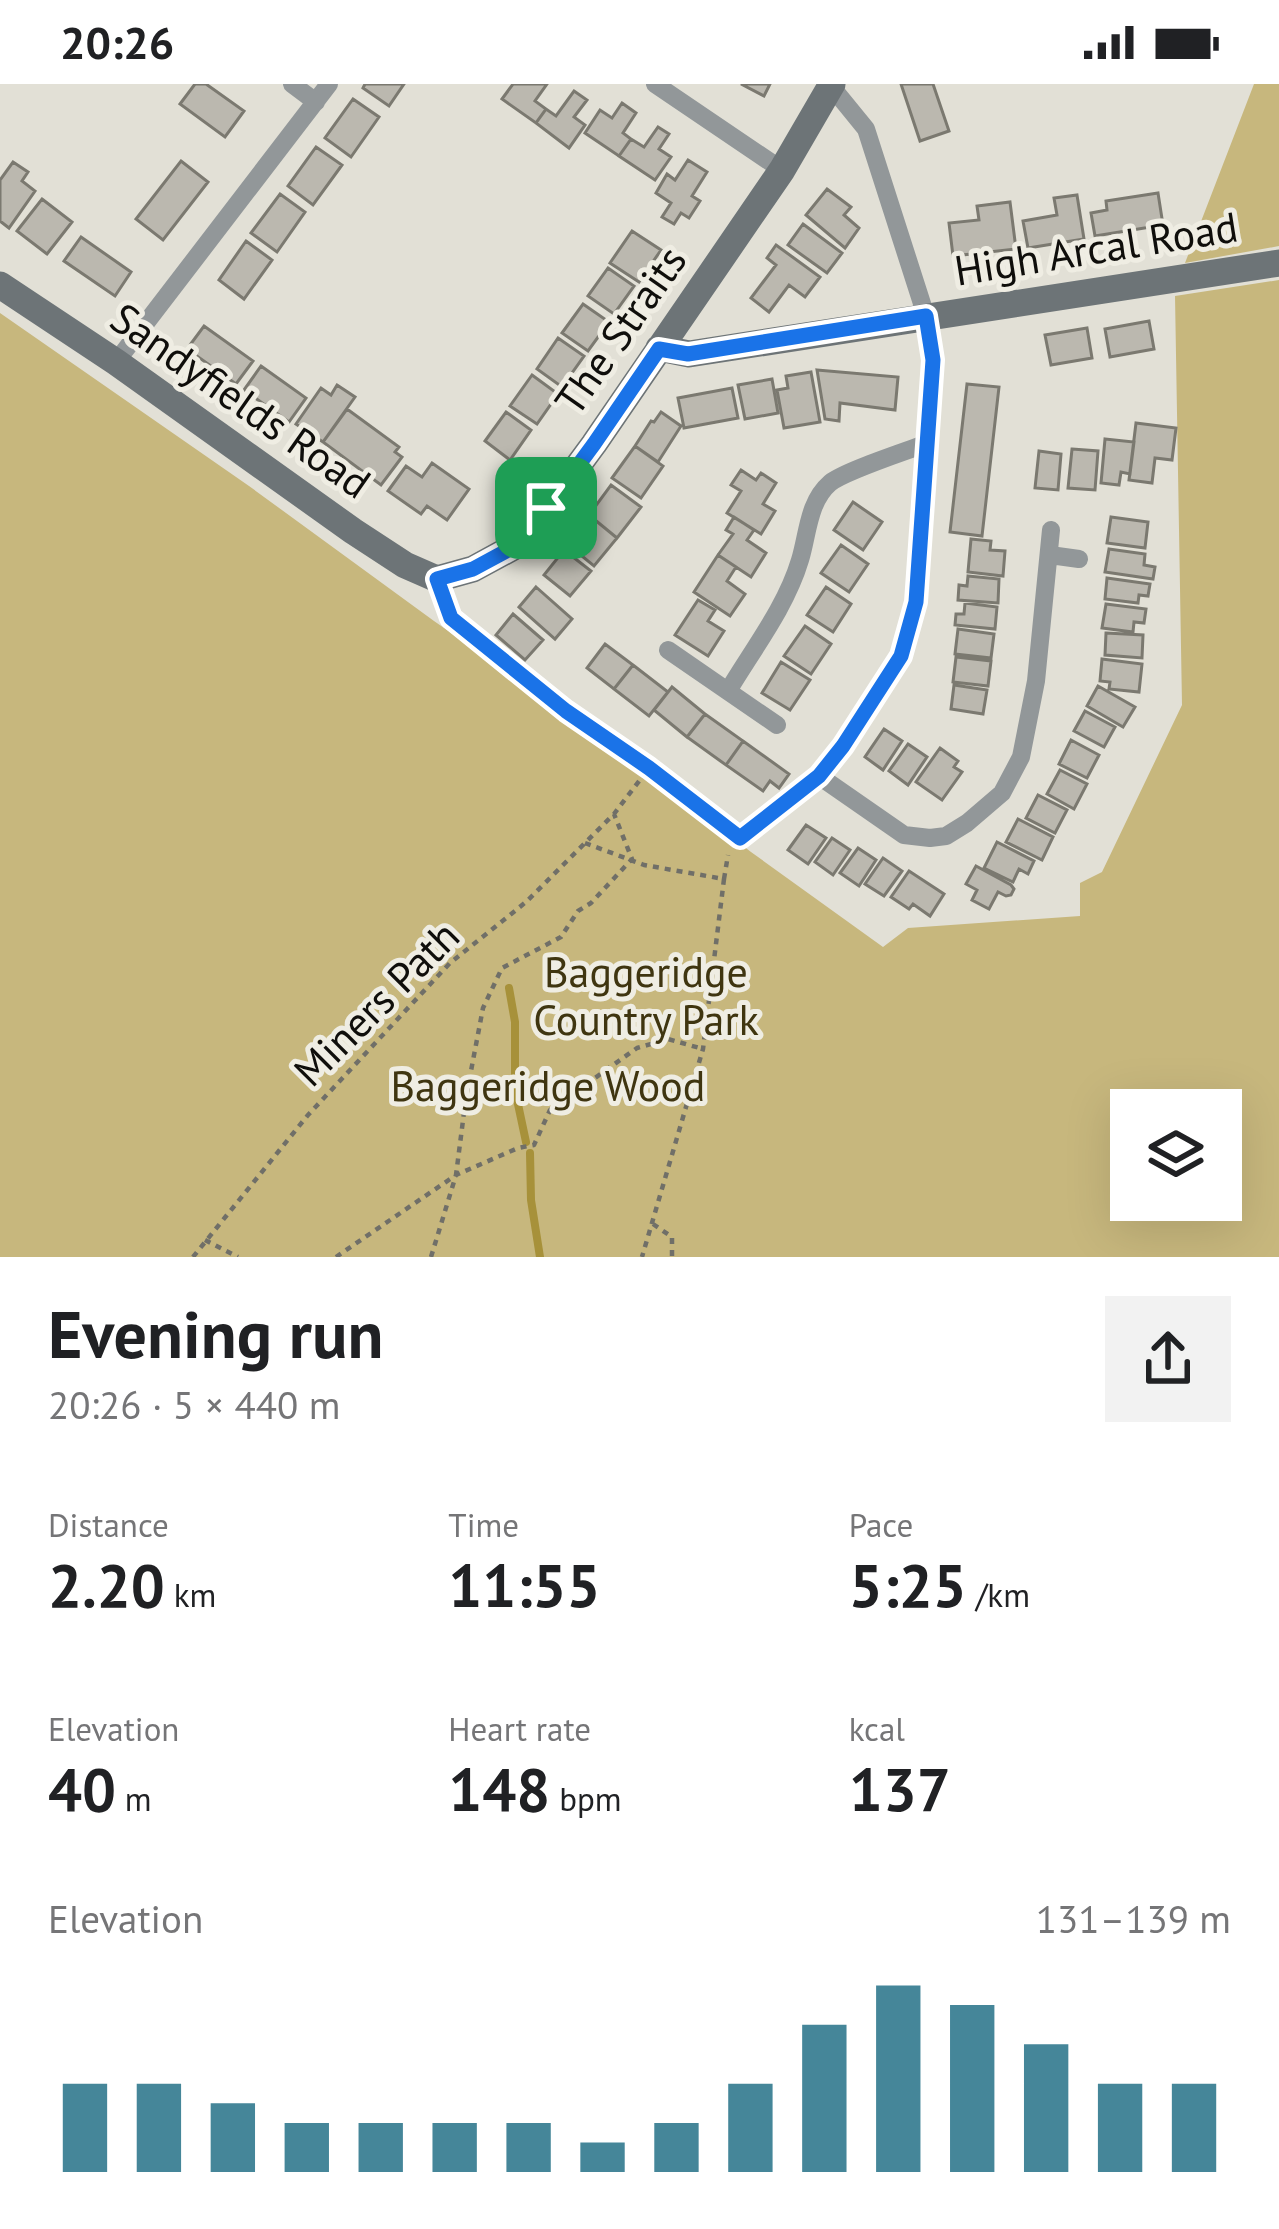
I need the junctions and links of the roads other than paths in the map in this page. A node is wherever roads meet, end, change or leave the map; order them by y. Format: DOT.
graph roads {
  1 [pos="292,84"];
  2 [pos="329,84"];
  3 [pos="655,84"];
  4 [pos="832,85"];
  5 [pos="316,102"];
  6 [pos="782,170"];
  7 [pos="1279,263"];
  8 [pos="0,285"];
  9 [pos="926,316"];
  10 [pos="659,349"];
  11 [pos="116,362"];
  12 [pos="925,444"];
  13 [pos="1051,530"];
  14 [pos="1050,556"];
  15 [pos="1079,559"];
  16 [pos="437,579"];
  17 [pos="668,650"];
  18 [pos="728,691"];
  19 [pos="777,725"];
  20 [pos="819,776"];
  21 [pos="740,838"];
  1 -- 5 [label="street"];
  2 -- 5 [label="street"];
  3 -- 6 [label="street"];
  4 -- 6 [label="street, The Straits"];
  4 -- 9 [label="street, High Arcal Road"];
  5 -- 11 [label="street"];
  6 -- 10 [label="street, The Straits"];
  7 -- 9 [label="street, High Arcal Road"];
  8 -- 11 [label="street, Sandyfields Road"];
  9 -- 10 [label="street, High Arcal Road"];
  9 -- 12 [label="street"];
  10 -- 16 [label="street, The Straits"];
  11 -- 16 [label="street, Sandyfields Road"];
  12 -- 18 [label="street"];
  12 -- 20 [label="street"];
  13 -- 14 [label="street"];
  14 -- 15 [label="street"];
  14 -- 20 [label="street"];
  17 -- 18 [label="street"];
  18 -- 19 [label="street"];
  20 -- 21 [label="street"];
}
